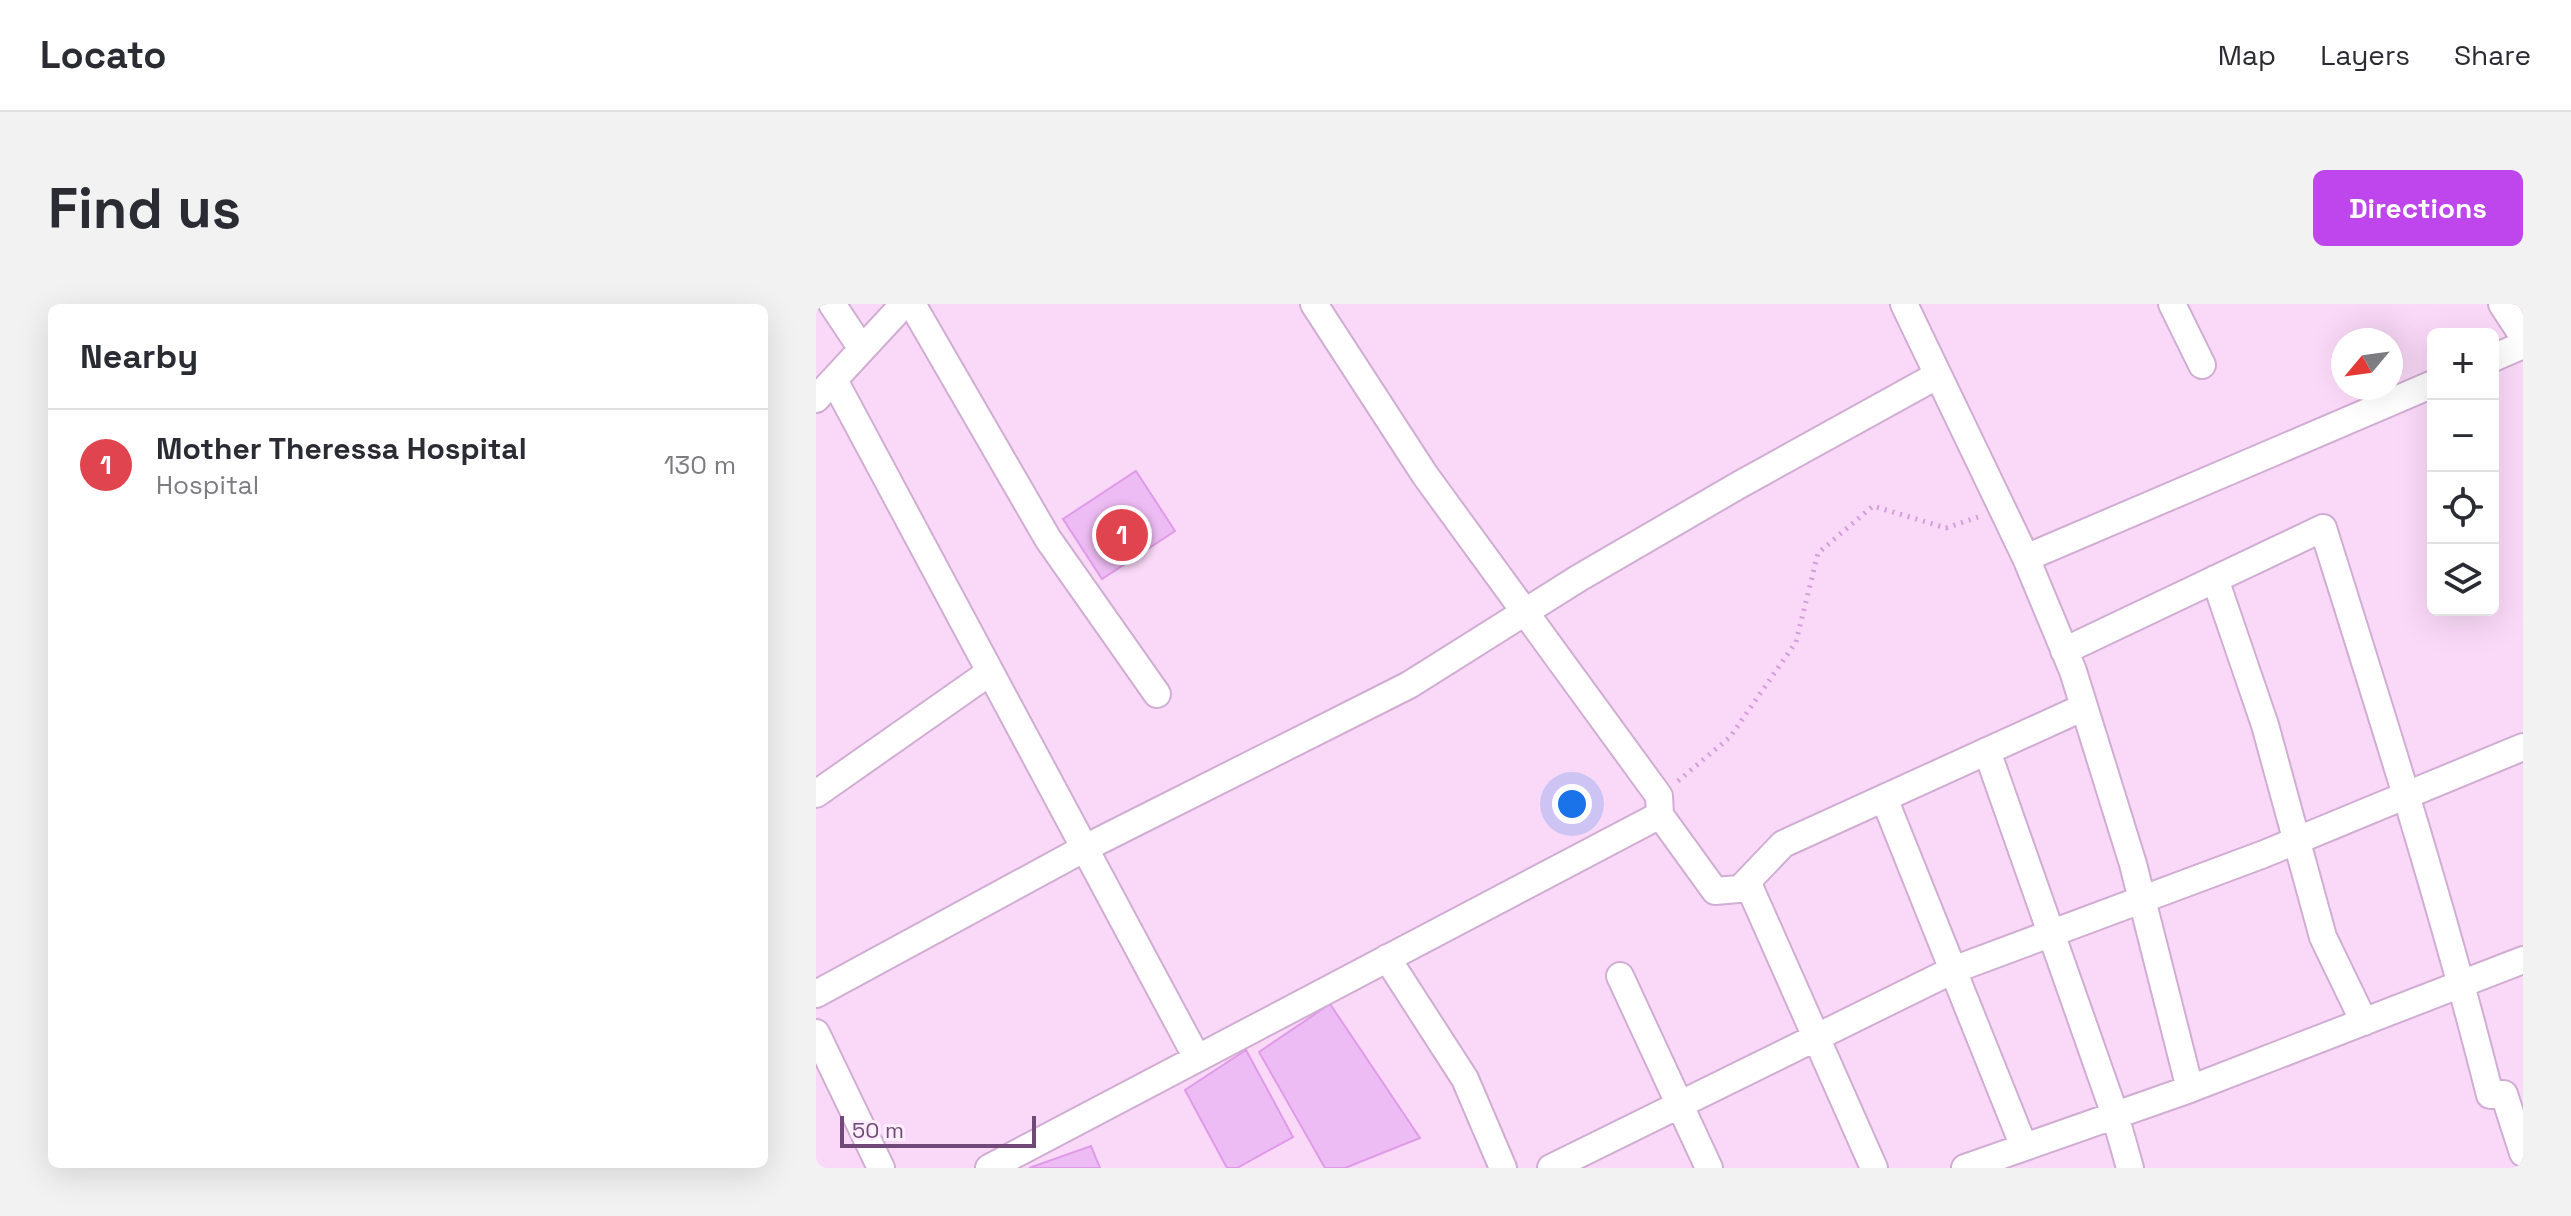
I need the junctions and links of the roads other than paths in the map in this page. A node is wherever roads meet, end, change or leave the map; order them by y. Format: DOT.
graph roads {
  1 [pos="832,304"];
  2 [pos="904,304"];
  3 [pos="912,304"];
  4 [pos="1314,304"];
  5 [pos="1904,304"];
  6 [pos="2172,304"];
  7 [pos="2502,304"];
  8 [pos="2523,336"];
  9 [pos="2523,345"];
  10 [pos="862,349"];
  11 [pos="2499,355"];
  12 [pos="2202,365"];
  13 [pos="1938,375"];
  14 [pos="2427,387"];
  15 [pos="825,389"];
  16 [pos="2026,558"];
  17 [pos="2215,579"];
  18 [pos="1526,612"];
  19 [pos="2064,651"];
  20 [pos="990,672"];
  21 [pos="1157,694"];
  22 [pos="2084,707"];
  23 [pos="2523,747"];
  24 [pos="1987,751"];
  25 [pos="816,794"];
  26 [pos="2407,795"];
  27 [pos="1884,798"];
  28 [pos="1660,806"];
  29 [pos="2295,841"];
  30 [pos="1085,848"];
  31 [pos="1740,889"];
  32 [pos="2142,901"];
  33 [pos="2051,934"];
  34 [pos="1387,958"];
  35 [pos="2523,960"];
  36 [pos="1953,970"];
  37 [pos="1620,976"];
  38 [pos="2462,984"];
  39 [pos="816,994"];
  40 [pos="2364,1022"];
  41 [pos="816,1033"];
  42 [pos="1816,1037"];
  43 [pos="1197,1058"];
  44 [pos="2190,1089"];
  45 [pos="2514,1091"];
  46 [pos="1680,1104"];
  47 [pos="2115,1115"];
  48 [pos="2024,1147"];
  49 [pos="2523,1153"];
  50 [pos="881,1168"];
  51 [pos="989,1168"];
  52 [pos="1503,1168"];
  53 [pos="1551,1168"];
  54 [pos="1709,1168"];
  55 [pos="1874,1168"];
  56 [pos="1965,1168"];
  57 [pos="2130,1168"];
  1 -- 10 [label="street"];
  2 -- 10 [label="street"];
  3 -- 21 [label="street"];
  4 -- 18 [label="street"];
  5 -- 13 [label="street"];
  6 -- 12 [label="street"];
  7 -- 8 [label="street"];
  9 -- 11 [label="street"];
  10 -- 15 [label="street"];
  13 -- 16 [label="street"];
  13 -- 18 [label="street"];
  14 -- 16 [label="street"];
  15 -- 20 [label="street"];
  16 -- 19 [label="street"];
  17 -- 19 [label="street"];
  17 -- 26 [label="street"];
  17 -- 29 [label="street"];
  18 -- 28 [label="street"];
  18 -- 30 [label="street"];
  19 -- 22 [label="street"];
  20 -- 25 [label="street"];
  20 -- 30 [label="street"];
  22 -- 24 [label="street"];
  22 -- 32 [label="street"];
  23 -- 26 [label="street"];
  24 -- 27 [label="street"];
  24 -- 33 [label="street"];
  26 -- 29 [label="street"];
  26 -- 38 [label="street"];
  27 -- 31 [label="street"];
  27 -- 36 [label="street"];
  28 -- 31 [label="street"];
  28 -- 34 [label="street"];
  29 -- 32 [label="street"];
  29 -- 40 [label="street"];
  30 -- 39 [label="street"];
  30 -- 43 [label="street"];
  31 -- 42 [label="street"];
  32 -- 33 [label="street"];
  32 -- 44 [label="street"];
  33 -- 36 [label="street"];
  33 -- 47 [label="street"];
  34 -- 43 [label="street"];
  34 -- 52 [label="street"];
  35 -- 38 [label="street"];
  36 -- 42 [label="street"];
  36 -- 48 [label="street"];
  37 -- 46 [label="street"];
  38 -- 40 [label="street"];
  38 -- 45 [label="street"];
  40 -- 44 [label="street"];
  41 -- 50 [label="street"];
  42 -- 46 [label="street"];
  42 -- 55 [label="street"];
  43 -- 51 [label="street"];
  44 -- 47 [label="street"];
  45 -- 49 [label="street"];
  46 -- 53 [label="street"];
  46 -- 54 [label="street"];
  47 -- 48 [label="street"];
  47 -- 57 [label="street"];
  48 -- 56 [label="street"];
}
